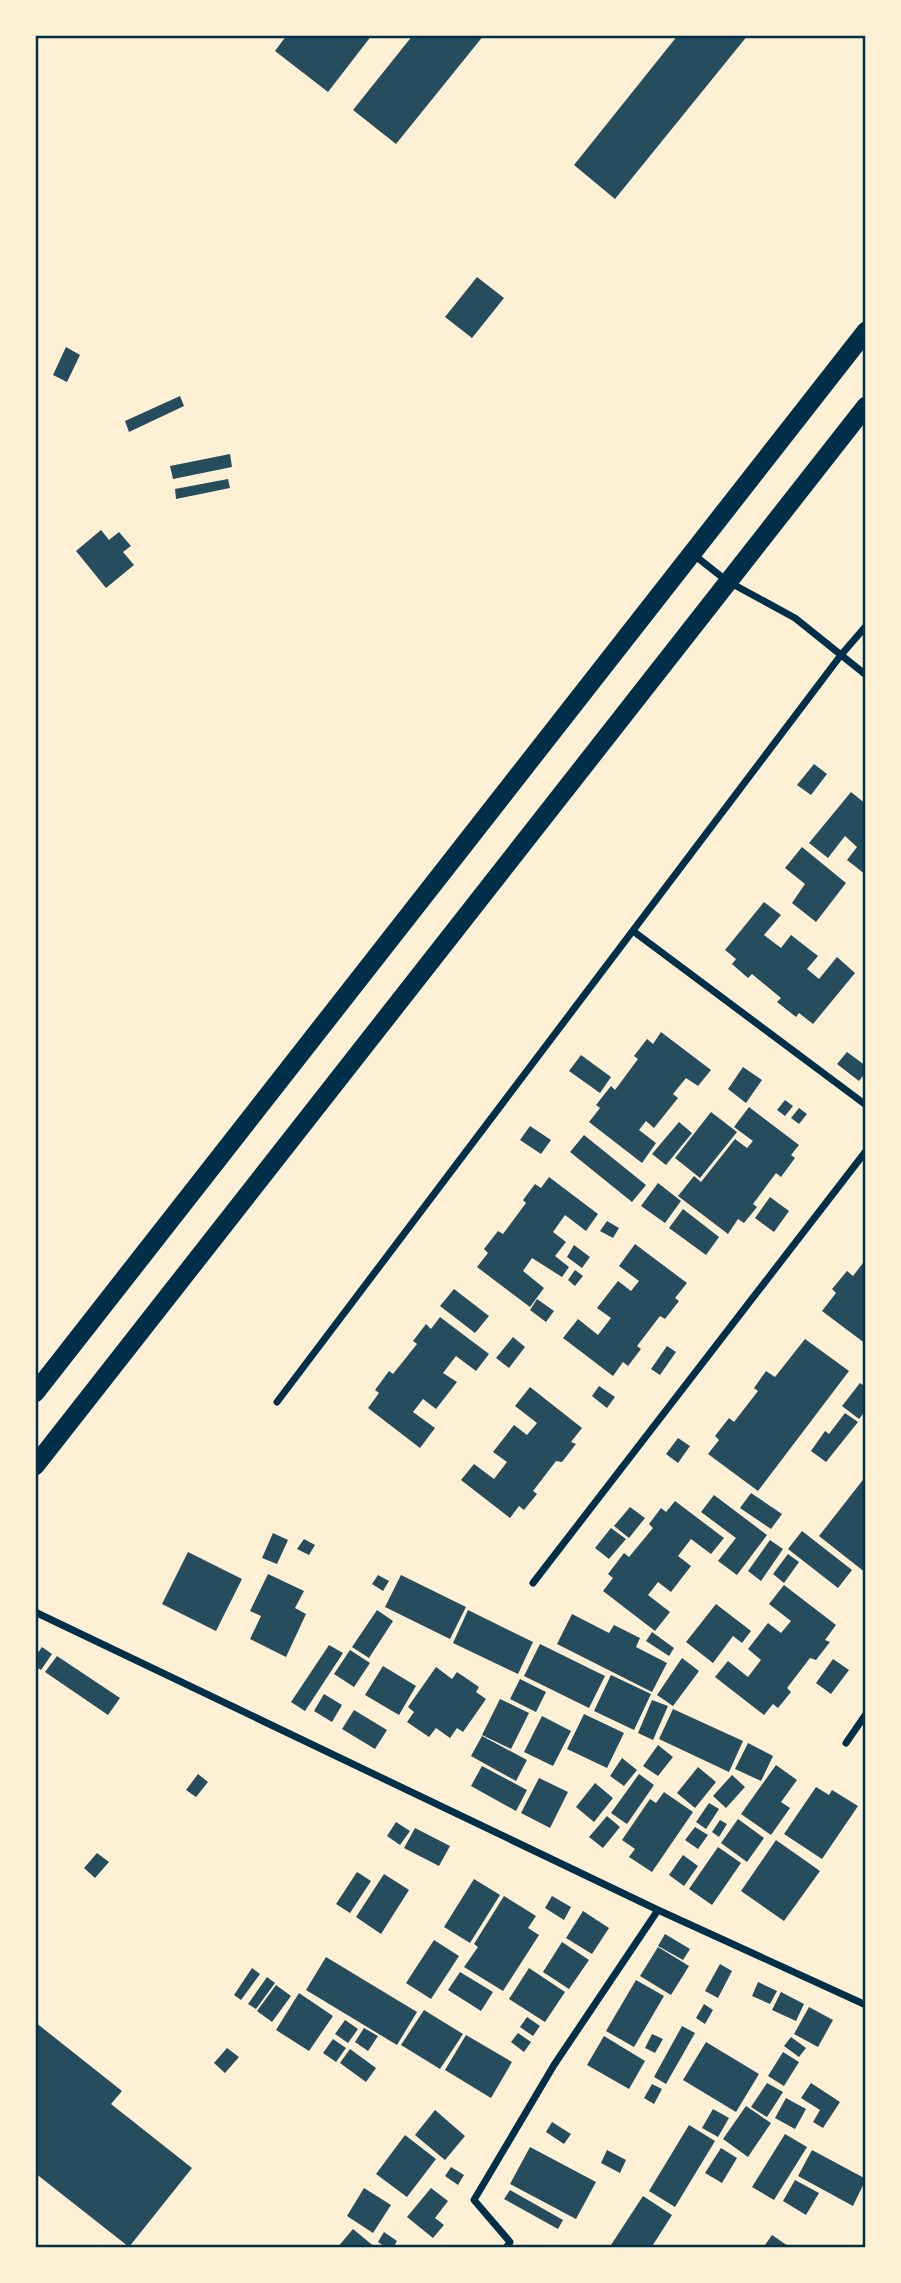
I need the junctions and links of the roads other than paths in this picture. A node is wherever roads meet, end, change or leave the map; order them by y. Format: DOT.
graph roads {
  1 [pos="866,331"];
  2 [pos="866,406"];
  3 [pos="691,553"];
  4 [pos="727,581"];
  5 [pos="866,626"];
  6 [pos="841,655"];
  7 [pos="866,675"];
  8 [pos="633,931"];
  9 [pos="866,1105"];
  10 [pos="866,1151"];
  11 [pos="35,1393"];
  12 [pos="277,1402"];
  13 [pos="35,1466"];
  14 [pos="533,1583"];
  15 [pos="35,1612"];
  16 [pos="866,1714"];
  17 [pos="846,1743"];
  18 [pos="657,1910"];
  19 [pos="866,2005"];
  20 [pos="506,2248"];
  1 -- 3 [label="highway"];
  2 -- 4 [label="highway"];
  3 -- 4 [label="street"];
  3 -- 11 [label="highway"];
  4 -- 6 [label="street"];
  4 -- 13 [label="highway"];
  5 -- 6 [label="street"];
  6 -- 7 [label="street"];
  6 -- 8 [label="street"];
  8 -- 9 [label="street"];
  8 -- 12 [label="street"];
  10 -- 14 [label="street"];
  15 -- 18 [label="street"];
  16 -- 17 [label="street"];
  18 -- 19 [label="street"];
  18 -- 20 [label="street"];
}
